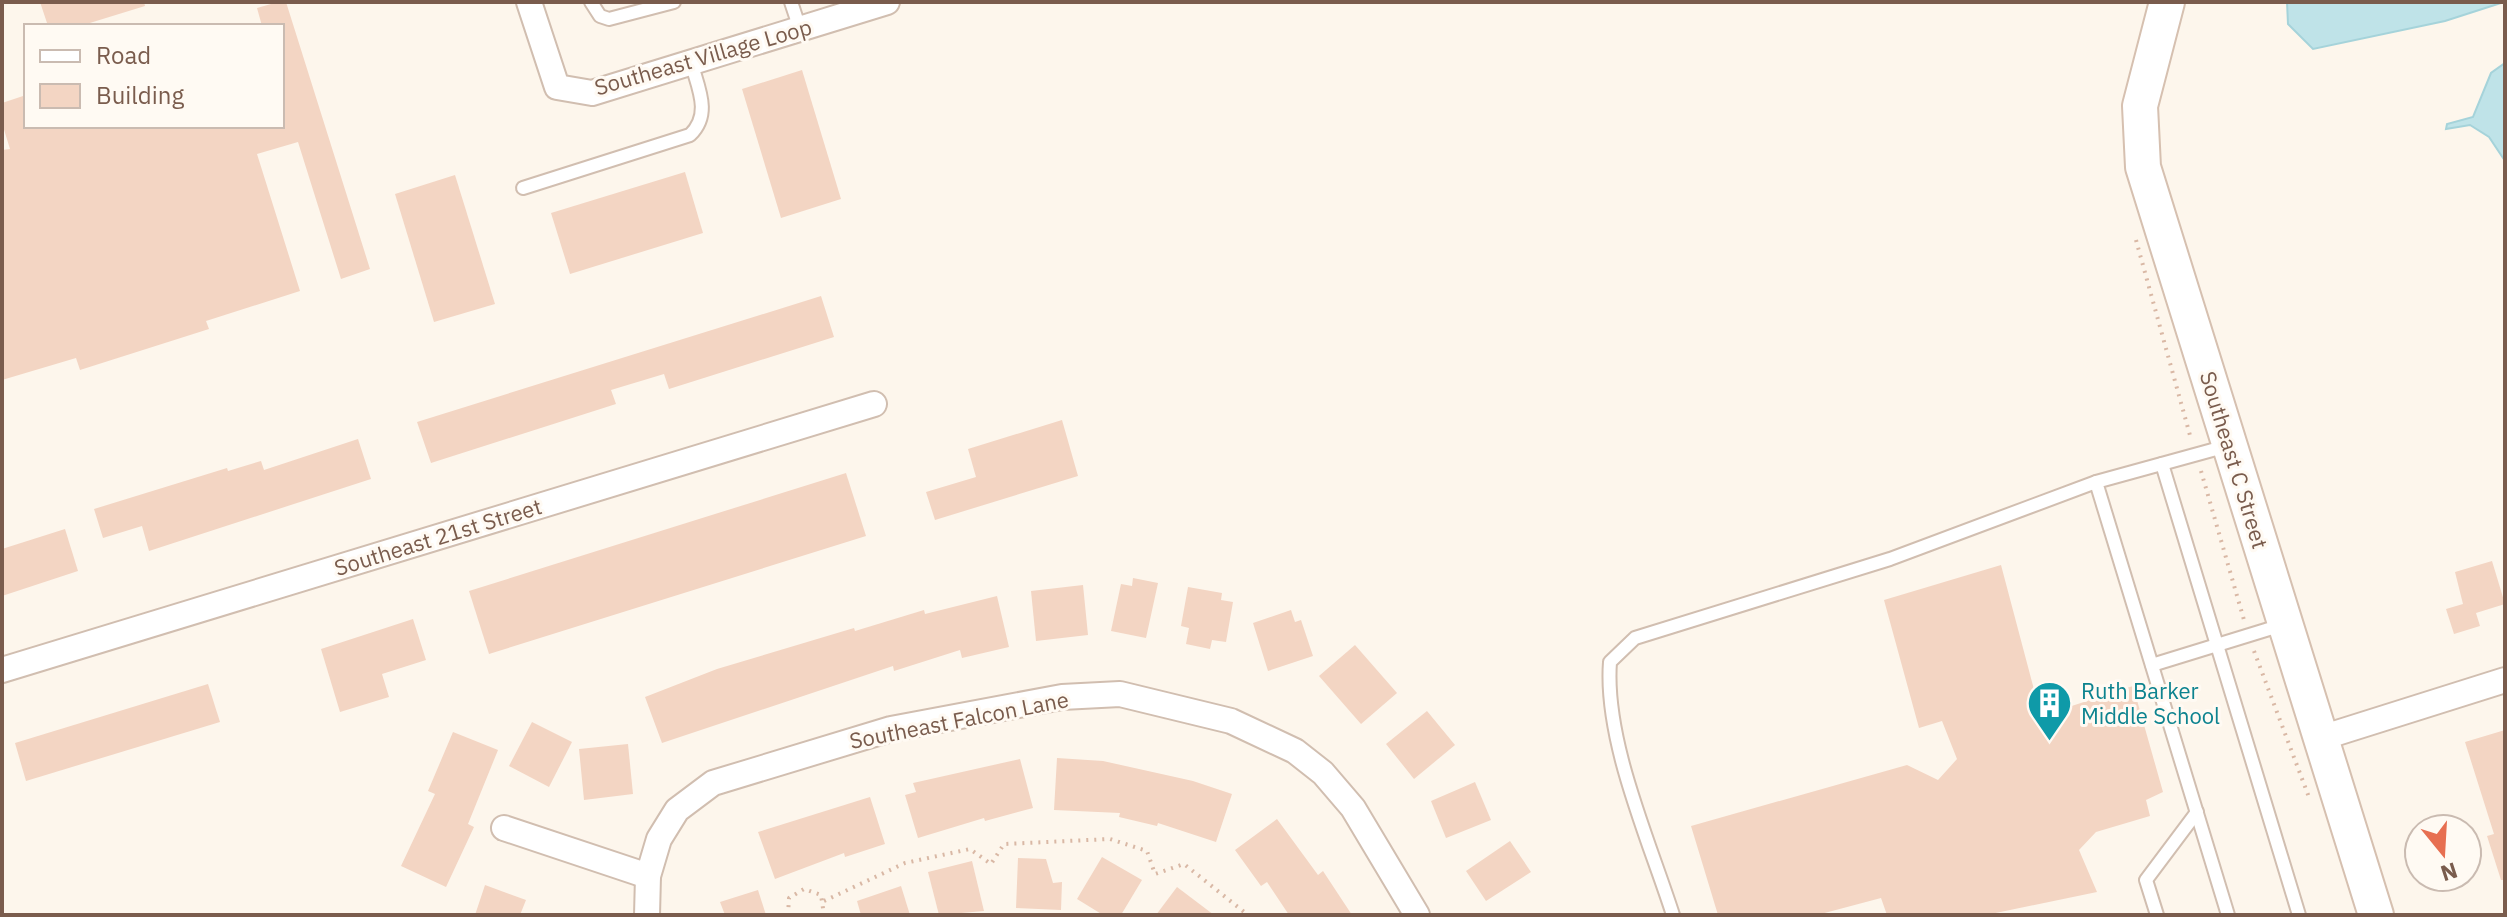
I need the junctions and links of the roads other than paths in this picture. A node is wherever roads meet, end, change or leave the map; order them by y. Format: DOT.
graph roads {
  1 [pos="529,2"];
  2 [pos="591,2"];
  3 [pos="674,2"];
  4 [pos="791,2"];
  5 [pos="887,2"];
  6 [pos="2167,2"];
  7 [pos="800,29"];
  8 [pos="691,62"];
  9 [pos="523,188"];
  10 [pos="874,404"];
  11 [pos="2230,445"];
  12 [pos="2162,464"];
  13 [pos="2096,482"];
  14 [pos="2285,624"];
  15 [pos="2217,645"];
  16 [pos="2152,665"];
  17 [pos="2,670"];
  18 [pos="2505,680"];
  19 [pos="2321,738"];
  20 [pos="2197,812"];
  21 [pos="504,828"];
  22 [pos="648,876"];
  23 [pos="2372,912"];
  24 [pos="647,915"];
  25 [pos="1417,915"];
  26 [pos="1673,915"];
  27 [pos="2157,915"];
  28 [pos="2228,915"];
  29 [pos="2299,915"];
  1 -- 8 [label="street, Southeast Village Loop"];
  2 -- 3 [label="lane"];
  4 -- 7 [label="lane"];
  5 -- 7 [label="street, Southeast Village Loop"];
  6 -- 11 [label="street, Southeast C Street"];
  7 -- 8 [label="street, Southeast Village Loop"];
  8 -- 9 [label="lane"];
  10 -- 17 [label="street, Southeast 21st Street"];
  11 -- 12 [label="lane"];
  11 -- 14 [label="street, Southeast C Street"];
  12 -- 13 [label="lane"];
  12 -- 15 [label="lane"];
  13 -- 16 [label="lane"];
  13 -- 26 [label="lane"];
  14 -- 15 [label="lane"];
  14 -- 19 [label="street, Southeast C Street"];
  15 -- 16 [label="lane"];
  15 -- 29 [label="lane"];
  16 -- 20 [label="lane"];
  18 -- 19 [label="street"];
  19 -- 23 [label="street, Southeast C Street"];
  20 -- 27 [label="lane"];
  20 -- 28 [label="lane"];
  21 -- 22 [label="street"];
  22 -- 24 [label="street, Southeast Falcon Lane"];
  22 -- 25 [label="street, Southeast Falcon Lane"];
}
